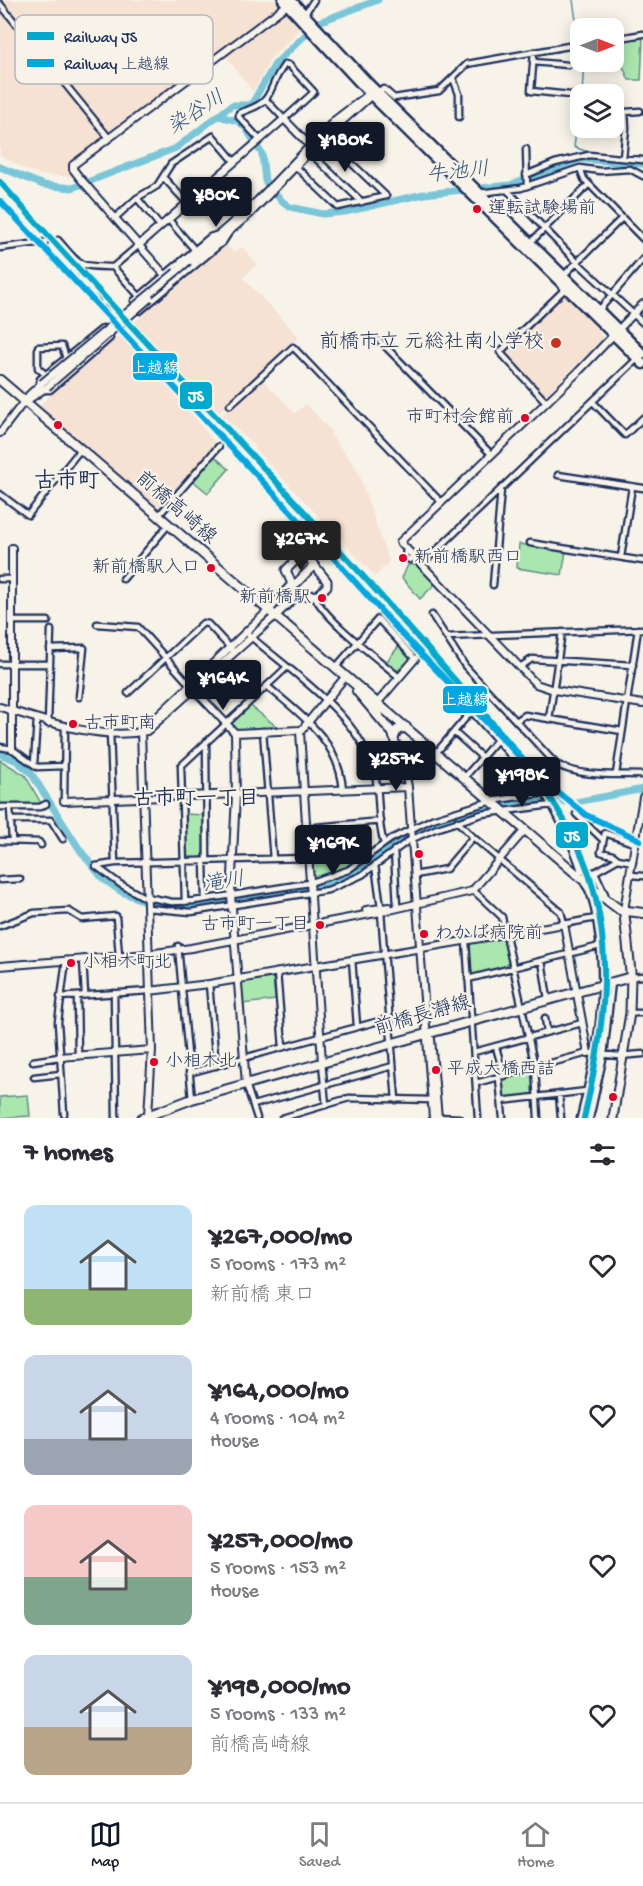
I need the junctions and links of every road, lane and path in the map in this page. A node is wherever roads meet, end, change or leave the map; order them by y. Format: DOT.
graph roads {
  1 [pos="314,0"];
  2 [pos="287,2"];
  3 [pos="0,4"];
  4 [pos="304,15"];
  5 [pos="15,22"];
  6 [pos="312,28"];
  7 [pos="643,34"];
  8 [pos="624,37"];
  9 [pos="570,46"];
  10 [pos="534,52"];
  11 [pos="213,59"];
  12 [pos="533,62"];
  13 [pos="568,65"];
  14 [pos="453,78"];
  15 [pos="65,84"];
  16 [pos="180,84"];
  17 [pos="372,93"];
  18 [pos="570,95"];
  19 [pos="266,100"];
  20 [pos="640,111"];
  21 [pos="459,117"];
  22 [pos="284,119"];
  23 [pos="322,135"];
  24 [pos="109,138"];
  25 [pos="260,141"];
  26 [pos="310,148"];
  27 [pos="526,148"];
  28 [pos="623,158"];
  29 [pos="643,160"];
  30 [pos="235,162"];
  31 [pos="294,165"];
  32 [pos="580,168"];
  33 [pos="526,176"];
  34 [pos="643,176"];
  35 [pos="163,177"];
  36 [pos="212,182"];
  37 [pos="589,184"];
  38 [pos="527,186"];
  39 [pos="472,189"];
  40 [pos="508,191"];
  41 [pos="137,198"];
  42 [pos="362,202"];
  43 [pos="187,203"];
  44 [pos="244,216"];
  45 [pos="115,218"];
  46 [pos="622,218"];
  47 [pos="168,219"];
  48 [pos="160,226"];
  49 [pos="544,228"];
  50 [pos="231,231"];
  51 [pos="219,234"];
  52 [pos="643,239"];
  53 [pos="58,240"];
  54 [pos="45,242"];
  55 [pos="531,242"];
  56 [pos="139,245"];
  57 [pos="0,248"];
  58 [pos="195,249"];
  59 [pos="643,260"];
  60 [pos="577,262"];
  61 [pos="113,267"];
  62 [pos="176,273"];
  63 [pos="164,274"];
  64 [pos="563,276"];
  65 [pos="566,288"];
  66 [pos="139,296"];
  67 [pos="612,296"];
  68 [pos="643,303"];
  69 [pos="599,310"];
  70 [pos="633,315"];
  71 [pos="643,323"];
  72 [pos="616,333"];
  73 [pos="379,340"];
  74 [pos="66,358"];
  75 [pos="641,359"];
  76 [pos="46,375"];
  77 [pos="0,380"];
  78 [pos="43,386"];
  79 [pos="25,402"];
  80 [pos="546,402"];
  81 [pos="593,402"];
  82 [pos="230,405"];
  83 [pos="643,418"];
  84 [pos="0,433"];
  85 [pos="219,446"];
  86 [pos="81,450"];
  87 [pos="491,454"];
  88 [pos="558,475"];
  89 [pos="632,487"];
  90 [pos="643,488"];
  91 [pos="501,489"];
  92 [pos="0,494"];
  93 [pos="441,502"];
  94 [pos="159,515"];
  95 [pos="169,524"];
  96 [pos="530,543"];
  97 [pos="12,548"];
  98 [pos="621,557"];
  99 [pos="643,561"];
  100 [pos="314,565"];
  101 [pos="421,565"];
  102 [pos="0,579"];
  103 [pos="12,579"];
  104 [pos="123,579"];
  105 [pos="493,585"];
  106 [pos="314,596"];
  107 [pos="274,604"];
  108 [pos="271,614"];
  109 [pos="432,615"];
  110 [pos="12,621"];
  111 [pos="48,621"];
  112 [pos="97,624"];
  113 [pos="641,629"];
  114 [pos="51,630"];
  115 [pos="562,632"];
  116 [pos="248,635"];
  117 [pos="488,636"];
  118 [pos="446,637"];
  119 [pos="357,641"];
  120 [pos="50,649"];
  121 [pos="232,650"];
  122 [pos="165,658"];
  123 [pos="415,659"];
  124 [pos="558,660"];
  125 [pos="0,664"];
  126 [pos="12,664"];
  127 [pos="50,664"];
  128 [pos="633,665"];
  129 [pos="520,667"];
  130 [pos="285,668"];
  131 [pos="336,668"];
  132 [pos="399,677"];
  133 [pos="348,678"];
  134 [pos="267,686"];
  135 [pos="192,687"];
  136 [pos="554,690"];
  137 [pos="128,693"];
  138 [pos="80,697"];
  139 [pos="325,701"];
  140 [pos="627,701"];
  141 [pos="378,703"];
  142 [pos="643,704"];
  143 [pos="0,707"];
  144 [pos="12,711"];
  145 [pos="549,719"];
  146 [pos="37,720"];
  147 [pos="308,720"];
  148 [pos="516,721"];
  149 [pos="226,723"];
  150 [pos="48,724"];
  151 [pos="406,727"];
  152 [pos="65,728"];
  153 [pos="300,730"];
  154 [pos="263,731"];
  155 [pos="622,731"];
  156 [pos="110,732"];
  157 [pos="141,732"];
  158 [pos="454,732"];
  159 [pos="235,733"];
  160 [pos="392,733"];
  161 [pos="497,740"];
  162 [pos="206,742"];
  163 [pos="0,747"];
  164 [pos="12,749"];
  165 [pos="435,753"];
  166 [pos="483,757"];
  167 [pos="34,764"];
  168 [pos="64,766"];
  169 [pos="616,774"];
  170 [pos="643,775"];
  171 [pos="464,778"];
  172 [pos="408,787"];
  173 [pos="378,789"];
  174 [pos="343,790"];
  175 [pos="303,792"];
  176 [pos="268,793"];
  177 [pos="208,795"];
  178 [pos="236,795"];
  179 [pos="545,795"];
  180 [pos="181,796"];
  181 [pos="525,796"];
  182 [pos="643,797"];
  183 [pos="143,798"];
  184 [pos="113,799"];
  185 [pos="64,801"];
  186 [pos="492,802"];
  187 [pos="46,804"];
  188 [pos="551,805"];
  189 [pos="0,807"];
  190 [pos="10,808"];
  191 [pos="501,810"];
  192 [pos="576,814"];
  193 [pos="11,820"];
  194 [pos="381,821"];
  195 [pos="457,821"];
  196 [pos="305,828"];
  197 [pos="411,828"];
  198 [pos="525,830"];
  199 [pos="640,836"];
  200 [pos="473,837"];
  201 [pos="412,838"];
  202 [pos="63,839"];
  203 [pos="602,839"];
  204 [pos="0,841"];
  205 [pos="12,841"];
  206 [pos="384,843"];
  207 [pos="41,844"];
  208 [pos="636,844"];
  209 [pos="394,850"];
  210 [pos="553,855"];
  211 [pos="307,858"];
  212 [pos="273,859"];
  213 [pos="618,859"];
  214 [pos="499,860"];
  215 [pos="182,861"];
  216 [pos="206,861"];
  217 [pos="231,861"];
  218 [pos="633,862"];
  219 [pos="115,863"];
  220 [pos="145,863"];
  221 [pos="375,865"];
  222 [pos="581,872"];
  223 [pos="595,872"];
  224 [pos="416,875"];
  225 [pos="631,875"];
  226 [pos="643,876"];
  227 [pos="20,879"];
  228 [pos="0,880"];
  229 [pos="309,883"];
  230 [pos="474,891"];
  231 [pos="309,894"];
  232 [pos="231,896"];
  233 [pos="146,898"];
  234 [pos="205,899"];
  235 [pos="185,902"];
  236 [pos="418,902"];
  237 [pos="232,905"];
  238 [pos="395,907"];
  239 [pos="625,907"];
  240 [pos="147,908"];
  241 [pos="381,910"];
  242 [pos="643,913"];
  243 [pos="596,918"];
  244 [pos="312,923"];
  245 [pos="564,924"];
  246 [pos="0,926"];
  247 [pos="505,934"];
  248 [pos="235,938"];
  249 [pos="466,940"];
  250 [pos="600,946"];
  251 [pos="178,948"];
  252 [pos="422,948"];
  253 [pos="148,954"];
  254 [pos="385,954"];
  255 [pos="569,954"];
  256 [pos="119,956"];
  257 [pos="83,959"];
  258 [pos="66,960"];
  259 [pos="352,960"];
  260 [pos="542,961"];
  261 [pos="0,966"];
  262 [pos="314,966"];
  263 [pos="513,968"];
  264 [pos="277,972"];
  265 [pos="643,976"];
  266 [pos="631,977"];
  267 [pos="238,979"];
  268 [pos="468,979"];
  269 [pos="612,981"];
  270 [pos="603,983"];
  271 [pos="209,984"];
  272 [pos="183,988"];
  273 [pos="149,990"];
  274 [pos="576,991"];
  275 [pos="114,993"];
  276 [pos="86,995"];
  277 [pos="77,996"];
  278 [pos="60,997"];
  279 [pos="548,999"];
  280 [pos="522,1006"];
  281 [pos="630,1013"];
  282 [pos="643,1013"];
  283 [pos="390,1018"];
  284 [pos="545,1018"];
  285 [pos="471,1020"];
  286 [pos="582,1023"];
  287 [pos="357,1026"];
  288 [pos="428,1032"];
  289 [pos="547,1032"];
  290 [pos="320,1037"];
  291 [pos="528,1038"];
  292 [pos="392,1043"];
  293 [pos="283,1047"];
  294 [pos="496,1047"];
  295 [pos="152,1050"];
  296 [pos="474,1052"];
  297 [pos="114,1053"];
  298 [pos="591,1053"];
  299 [pos="643,1054"];
  300 [pos="604,1055"];
  301 [pos="623,1055"];
  302 [pos="78,1056"];
  303 [pos="59,1057"];
  304 [pos="243,1058"];
  305 [pos="33,1061"];
  306 [pos="322,1062"];
  307 [pos="216,1066"];
  308 [pos="393,1066"];
  309 [pos="535,1067"];
  310 [pos="189,1073"];
  311 [pos="61,1074"];
  312 [pos="34,1077"];
  313 [pos="501,1077"];
  314 [pos="476,1083"];
  315 [pos="246,1084"];
  316 [pos="324,1085"];
  317 [pos="587,1091"];
  318 [pos="559,1094"];
  319 [pos="536,1097"];
  320 [pos="192,1099"];
  321 [pos="396,1100"];
  322 [pos="431,1101"];
  323 [pos="501,1101"];
  324 [pos="326,1104"];
  325 [pos="253,1105"];
  326 [pos="64,1114"];
  327 [pos="145,1116"];
  328 [pos="116,1118"];
  329 [pos="257,1118"];
  330 [pos="282,1118"];
  331 [pos="436,1118"];
  332 [pos="459,1118"];
  333 [pos="478,1118"];
  334 [pos="502,1118"];
  335 [pos="538,1118"];
  336 [pos="561,1118"];
  337 [pos="580,1118"];
  338 [pos="590,1118"];
  339 [pos="613,1118"];
  1 -- 4 [label="street"];
  2 -- 4 [label="highway"];
  2 -- 6 [label="highway"];
  2 -- 11 [label="street"];
  3 -- 5 [label="street"];
  4 -- 6 [label="highway"];
  6 -- 17 [label="highway"];
  7 -- 8 [label="street"];
  9 -- 10 [label="street"];
  10 -- 12 [label="street"];
  10 -- 14 [label="street"];
  12 -- 13 [label="street"];
  12 -- 18 [label="street"];
  14 -- 17 [label="street"];
  14 -- 21 [label="street"];
  15 -- 24 [label="street"];
  16 -- 24 [label="street"];
  17 -- 23 [label="street"];
  17 -- 39 [label="highway"];
  19 -- 22 [label="street"];
  19 -- 22 [label="street"];
  19 -- 25 [label="street"];
  20 -- 28 [label="street"];
  22 -- 25 [label="street"];
  22 -- 26 [label="street"];
  23 -- 26 [label="street"];
  23 -- 42 [label="street"];
  24 -- 45 [label="street"];
  25 -- 30 [label="street"];
  26 -- 31 [label="street"];
  26 -- 42 [label="street"];
  27 -- 33 [label="street"];
  28 -- 29 [label="street"];
  28 -- 33 [label="street"];
  30 -- 35 [label="street"];
  30 -- 36 [label="street"];
  31 -- 42 [label="street"];
  31 -- 44 [label="street"];
  32 -- 34 [label="street"];
  32 -- 37 [label="street"];
  32 -- 38 [label="street"];
  33 -- 38 [label="street"];
  35 -- 41 [label="street"];
  35 -- 43 [label="street"];
  36 -- 43 [label="street"];
  36 -- 44 [label="street"];
  37 -- 46 [label="street"];
  37 -- 49 [label="street"];
  38 -- 40 [label="street"];
  39 -- 40 [label="street"];
  39 -- 55 [label="highway"];
  39 -- 65 [label="highway"];
  40 -- 49 [label="street"];
  41 -- 45 [label="street"];
  41 -- 48 [label="street"];
  43 -- 47 [label="street"];
  44 -- 50 [label="street"];
  44 -- 51 [label="street"];
  45 -- 56 [label="street"];
  46 -- 52 [label="street"];
  46 -- 60 [label="street"];
  47 -- 48 [label="street"];
  47 -- 58 [label="street"];
  48 -- 56 [label="street"];
  49 -- 55 [label="street"];
  49 -- 60 [label="street"];
  50 -- 62 [label="street"];
  50 -- 66 [label="street"];
  51 -- 58 [label="street"];
  51 -- 62 [label="street"];
  53 -- 61 [label="street"];
  54 -- 57 [label="street"];
  55 -- 64 [label="highway"];
  56 -- 61 [label="street"];
  56 -- 63 [label="street"];
  58 -- 63 [label="street"];
  59 -- 67 [label="street"];
  60 -- 64 [label="street"];
  60 -- 67 [label="street"];
  61 -- 66 [label="street"];
  62 -- 78 [label="street, bridge"];
  63 -- 66 [label="street"];
  64 -- 69 [label="highway"];
  65 -- 72 [label="highway"];
  65 -- 80 [label="street"];
  67 -- 69 [label="street"];
  67 -- 70 [label="street"];
  68 -- 70 [label="street"];
  69 -- 72 [label="highway"];
  70 -- 71 [label="street"];
  70 -- 72 [label="street"];
  72 -- 75 [label="highway"];
  72 -- 80 [label="street"];
  73 -- 87 [label="street"];
  74 -- 76 [label="street"];
  74 -- 76 [label="street"];
  74 -- 78 [label="street"];
  75 -- 81 [label="street"];
  76 -- 78 [label="street"];
  77 -- 79 [label="main road, 前橋高崎線"];
  78 -- 79 [label="street"];
  79 -- 84 [label="street"];
  79 -- 86 [label="main road, 前橋高崎線"];
  80 -- 87 [label="street"];
  81 -- 83 [label="street"];
  81 -- 91 [label="street"];
  82 -- 93 [label="street"];
  85 -- 94 [label="street"];
  86 -- 92 [label="street"];
  86 -- 94 [label="main road, 前橋高崎線"];
  87 -- 93 [label="street"];
  88 -- 89 [label="street"];
  89 -- 90 [label="street"];
  89 -- 98 [label="street"];
  91 -- 101 [label="street"];
  91 -- 105 [label="street"];
  93 -- 101 [label="street"];
  94 -- 95 [label="main road, 前橋高崎線"];
  95 -- 104 [label="street"];
  95 -- 108 [label="main road, 前橋高崎線"];
  96 -- 98 [label="street"];
  97 -- 103 [label="street"];
  98 -- 99 [label="street"];
  100 -- 106 [label="main road"];
  100 -- 107 [label="main road"];
  100 -- 107 [label="main road"];
  101 -- 117 [label="street"];
  102 -- 103 [label="street"];
  103 -- 110 [label="street"];
  106 -- 108 [label="main road"];
  106 -- 119 [label="street"];
  107 -- 108 [label="main road"];
  108 -- 116 [label="street"];
  108 -- 131 [label="main road, 前橋高崎線"];
  109 -- 118 [label="street"];
  110 -- 111 [label="street"];
  110 -- 126 [label="street"];
  112 -- 122 [label="street"];
  113 -- 115 [label="street"];
  113 -- 128 [label="street"];
  114 -- 120 [label="street"];
  115 -- 117 [label="street"];
  115 -- 124 [label="street"];
  116 -- 121 [label="street"];
  116 -- 130 [label="street"];
  117 -- 118 [label="street"];
  117 -- 129 [label="street"];
  118 -- 148 [label="street"];
  119 -- 123 [label="street"];
  119 -- 131 [label="street"];
  119 -- 132 [label="street"];
  120 -- 127 [label="street"];
  120 -- 138 [label="street"];
  121 -- 122 [label="street"];
  121 -- 135 [label="street"];
  122 -- 135 [label="street"];
  122 -- 137 [label="street"];
  123 -- 132 [label="street"];
  124 -- 128 [label="street"];
  124 -- 129 [label="street"];
  124 -- 136 [label="street"];
  125 -- 126 [label="street"];
  126 -- 127 [label="street"];
  126 -- 144 [label="street"];
  127 -- 150 [label="street"];
  128 -- 140 [label="street"];
  129 -- 136 [label="street"];
  130 -- 134 [label="street"];
  130 -- 139 [label="street"];
  131 -- 133 [label="main road, 前橋高崎線"];
  132 -- 141 [label="street"];
  133 -- 139 [label="street"];
  133 -- 141 [label="main road, 前橋高崎線"];
  133 -- 160 [label="main road"];
  134 -- 147 [label="street"];
  134 -- 149 [label="street"];
  135 -- 149 [label="street"];
  135 -- 157 [label="street"];
  136 -- 140 [label="street"];
  136 -- 145 [label="street"];
  139 -- 147 [label="street"];
  139 -- 173 [label="street"];
  140 -- 142 [label="street"];
  140 -- 155 [label="street"];
  141 -- 151 [label="main road, 前橋高崎線"];
  141 -- 160 [label="street"];
  143 -- 144 [label="street"];
  144 -- 146 [label="street"];
  144 -- 164 [label="street"];
  145 -- 148 [label="street"];
  145 -- 155 [label="street"];
  146 -- 150 [label="street"];
  146 -- 167 [label="street"];
  147 -- 153 [label="street"];
  147 -- 174 [label="street"];
  148 -- 169 [label="street"];
  149 -- 159 [label="street"];
  149 -- 162 [label="street"];
  150 -- 152 [label="street"];
  151 -- 160 [label="main road"];
  151 -- 165 [label="main road, 前橋高崎線"];
  152 -- 156 [label="street"];
  152 -- 168 [label="street"];
  153 -- 154 [label="street"];
  153 -- 175 [label="street"];
  154 -- 159 [label="street"];
  154 -- 176 [label="street"];
  155 -- 169 [label="street"];
  156 -- 157 [label="street"];
  156 -- 184 [label="street"];
  157 -- 183 [label="street"];
  158 -- 161 [label="street"];
  158 -- 165 [label="street"];
  158 -- 166 [label="street"];
  159 -- 178 [label="street"];
  160 -- 172 [label="street"];
  161 -- 166 [label="street"];
  161 -- 179 [label="street"];
  162 -- 177 [label="street"];
  162 -- 180 [label="street"];
  163 -- 164 [label="street"];
  164 -- 167 [label="street"];
  165 -- 171 [label="main road, 前橋高崎線"];
  166 -- 171 [label="street"];
  166 -- 181 [label="street"];
  167 -- 168 [label="street"];
  168 -- 185 [label="street"];
  169 -- 170 [label="street"];
  171 -- 186 [label="main road, 前橋高崎線"];
  172 -- 173 [label="street"];
  172 -- 197 [label="street"];
  173 -- 174 [label="street"];
  173 -- 194 [label="street"];
  174 -- 175 [label="street"];
  175 -- 176 [label="street"];
  175 -- 196 [label="street"];
  176 -- 178 [label="street"];
  176 -- 212 [label="street"];
  177 -- 178 [label="street"];
  177 -- 180 [label="street"];
  177 -- 216 [label="street"];
  178 -- 217 [label="street"];
  179 -- 181 [label="street"];
  179 -- 188 [label="street"];
  180 -- 183 [label="street"];
  180 -- 215 [label="street"];
  181 -- 186 [label="street"];
  182 -- 199 [label="street"];
  183 -- 184 [label="street"];
  183 -- 220 [label="street"];
  184 -- 185 [label="street"];
  184 -- 219 [label="street"];
  186 -- 191 [label="main road, 前橋高崎線"];
  186 -- 197 [label="street"];
  187 -- 190 [label="street"];
  188 -- 191 [label="street"];
  188 -- 222 [label="street"];
  189 -- 190 [label="street"];
  190 -- 193 [label="street"];
  191 -- 195 [label="street"];
  191 -- 198 [label="main road"];
  192 -- 203 [label="street"];
  193 -- 202 [label="street"];
  193 -- 205 [label="street"];
  194 -- 196 [label="street"];
  194 -- 206 [label="street"];
  195 -- 200 [label="street"];
  195 -- 201 [label="street"];
  196 -- 211 [label="street"];
  197 -- 201 [label="street"];
  197 -- 206 [label="street"];
  198 -- 210 [label="main road"];
  198 -- 214 [label="street"];
  199 -- 208 [label="street"];
  200 -- 214 [label="street"];
  200 -- 224 [label="street"];
  201 -- 209 [label="street"];
  201 -- 224 [label="street"];
  203 -- 208 [label="street"];
  203 -- 213 [label="street"];
  204 -- 205 [label="street"];
  205 -- 207 [label="street"];
  206 -- 229 [label="street"];
  208 -- 218 [label="street"];
  209 -- 221 [label="street"];
  209 -- 238 [label="street"];
  210 -- 222 [label="street"];
  210 -- 239 [label="main road"];
  210 -- 243 [label="street"];
  211 -- 212 [label="street"];
  211 -- 229 [label="street"];
  212 -- 217 [label="street"];
  213 -- 218 [label="street"];
  213 -- 223 [label="street"];
  214 -- 230 [label="street"];
  214 -- 245 [label="street"];
  215 -- 216 [label="street"];
  215 -- 220 [label="street"];
  215 -- 235 [label="street"];
  216 -- 217 [label="street"];
  216 -- 234 [label="street"];
  217 -- 232 [label="street"];
  218 -- 225 [label="street"];
  219 -- 220 [label="street"];
  219 -- 233 [label="street"];
  220 -- 233 [label="street"];
  221 -- 231 [label="street"];
  221 -- 241 [label="street"];
  222 -- 223 [label="street"];
  223 -- 239 [label="street"];
  224 -- 236 [label="street"];
  225 -- 226 [label="street"];
  225 -- 239 [label="street"];
  227 -- 228 [label="street"];
  229 -- 231 [label="street"];
  229 -- 232 [label="street"];
  230 -- 236 [label="street"];
  230 -- 247 [label="street"];
  231 -- 237 [label="street"];
  231 -- 244 [label="street"];
  232 -- 234 [label="street"];
  232 -- 237 [label="street"];
  233 -- 235 [label="street"];
  233 -- 240 [label="street"];
  234 -- 235 [label="street"];
  236 -- 238 [label="street"];
  236 -- 252 [label="street"];
  237 -- 240 [label="street"];
  237 -- 248 [label="street"];
  238 -- 241 [label="street"];
  239 -- 242 [label="main road"];
  239 -- 266 [label="main road"];
  240 -- 253 [label="street"];
  241 -- 244 [label="street"];
  241 -- 254 [label="street"];
  243 -- 245 [label="street"];
  243 -- 250 [label="street"];
  244 -- 248 [label="street"];
  244 -- 262 [label="street"];
  245 -- 247 [label="street"];
  245 -- 255 [label="street"];
  246 -- 256 [label="street"];
  247 -- 249 [label="street"];
  247 -- 263 [label="street"];
  248 -- 251 [label="street"];
  248 -- 267 [label="street"];
  249 -- 252 [label="street"];
  249 -- 268 [label="street"];
  250 -- 255 [label="street"];
  250 -- 270 [label="street"];
  251 -- 253 [label="street"];
  251 -- 272 [label="street"];
  252 -- 254 [label="street"];
  252 -- 288 [label="street"];
  253 -- 256 [label="street"];
  253 -- 273 [label="street"];
  254 -- 259 [label="street"];
  254 -- 283 [label="street"];
  255 -- 260 [label="street"];
  255 -- 274 [label="street"];
  256 -- 257 [label="street"];
  257 -- 258 [label="street"];
  257 -- 276 [label="street"];
  258 -- 261 [label="street"];
  258 -- 278 [label="street"];
  259 -- 262 [label="street"];
  259 -- 287 [label="street"];
  260 -- 263 [label="street"];
  260 -- 279 [label="street"];
  262 -- 264 [label="street"];
  262 -- 290 [label="street"];
  263 -- 268 [label="street"];
  263 -- 280 [label="street"];
  264 -- 267 [label="street"];
  264 -- 293 [label="street"];
  265 -- 266 [label="street"];
  266 -- 269 [label="main road, 前橋長瀞線"];
  266 -- 281 [label="main road"];
  267 -- 271 [label="street"];
  267 -- 304 [label="street"];
  268 -- 285 [label="street"];
  269 -- 270 [label="main road, 前橋長瀞線"];
  269 -- 300 [label="street"];
  270 -- 274 [label="main road, 前橋長瀞線"];
  270 -- 298 [label="street"];
  271 -- 272 [label="street"];
  271 -- 307 [label="street"];
  272 -- 273 [label="street"];
  272 -- 310 [label="street"];
  273 -- 275 [label="street"];
  273 -- 295 [label="street"];
  274 -- 279 [label="main road, 前橋長瀞線"];
  274 -- 286 [label="street"];
  275 -- 276 [label="street"];
  275 -- 297 [label="street"];
  276 -- 277 [label="street"];
  277 -- 278 [label="street"];
  277 -- 302 [label="street"];
  278 -- 303 [label="street"];
  279 -- 280 [label="main road, 前橋長瀞線"];
  280 -- 285 [label="main road, 前橋長瀞線"];
  280 -- 291 [label="street"];
  281 -- 282 [label="street"];
  281 -- 301 [label="main road"];
  283 -- 287 [label="street"];
  283 -- 292 [label="street"];
  284 -- 289 [label="street"];
  285 -- 288 [label="main road, 前橋長瀞線"];
  285 -- 296 [label="street"];
  286 -- 289 [label="street"];
  286 -- 298 [label="street"];
  287 -- 290 [label="street"];
  288 -- 292 [label="main road, 前橋長瀞線"];
  288 -- 322 [label="street"];
  288 -- 331 [label="street"];
  289 -- 291 [label="street"];
  290 -- 293 [label="street"];
  290 -- 306 [label="street"];
  291 -- 294 [label="street"];
  291 -- 309 [label="street"];
  292 -- 306 [label="main road, 前橋長瀞線"];
  292 -- 308 [label="street"];
  293 -- 304 [label="street"];
  294 -- 296 [label="street"];
  294 -- 313 [label="street"];
  295 -- 297 [label="street"];
  295 -- 327 [label="street"];
  296 -- 314 [label="street"];
  297 -- 302 [label="street"];
  297 -- 328 [label="street"];
  298 -- 300 [label="street"];
  298 -- 309 [label="street"];
  298 -- 317 [label="street"];
  299 -- 301 [label="street"];
  300 -- 301 [label="street"];
  300 -- 338 [label="street"];
  301 -- 339 [label="main road"];
  302 -- 303 [label="street"];
  303 -- 305 [label="street"];
  303 -- 311 [label="street"];
  304 -- 307 [label="street"];
  304 -- 315 [label="street"];
  306 -- 315 [label="main road, 前橋長瀞線"];
  306 -- 316 [label="street"];
  307 -- 310 [label="street"];
  308 -- 316 [label="street"];
  308 -- 321 [label="street"];
  309 -- 313 [label="street"];
  309 -- 319 [label="street"];
  310 -- 320 [label="street"];
  311 -- 312 [label="street"];
  311 -- 326 [label="street"];
  313 -- 314 [label="street"];
  313 -- 323 [label="street"];
  314 -- 333 [label="street"];
  315 -- 320 [label="main road, 前橋長瀞線"];
  315 -- 325 [label="street"];
  316 -- 324 [label="street"];
  316 -- 325 [label="street"];
  317 -- 318 [label="street"];
  317 -- 337 [label="street"];
  318 -- 319 [label="street"];
  318 -- 336 [label="street"];
  319 -- 323 [label="street"];
  319 -- 335 [label="street"];
  320 -- 327 [label="main road, 前橋長瀞線"];
  321 -- 322 [label="street"];
  321 -- 324 [label="street"];
  322 -- 331 [label="street"];
  323 -- 334 [label="street"];
  324 -- 330 [label="street"];
  325 -- 329 [label="street"];
  331 -- 332 [label="street"];
}
